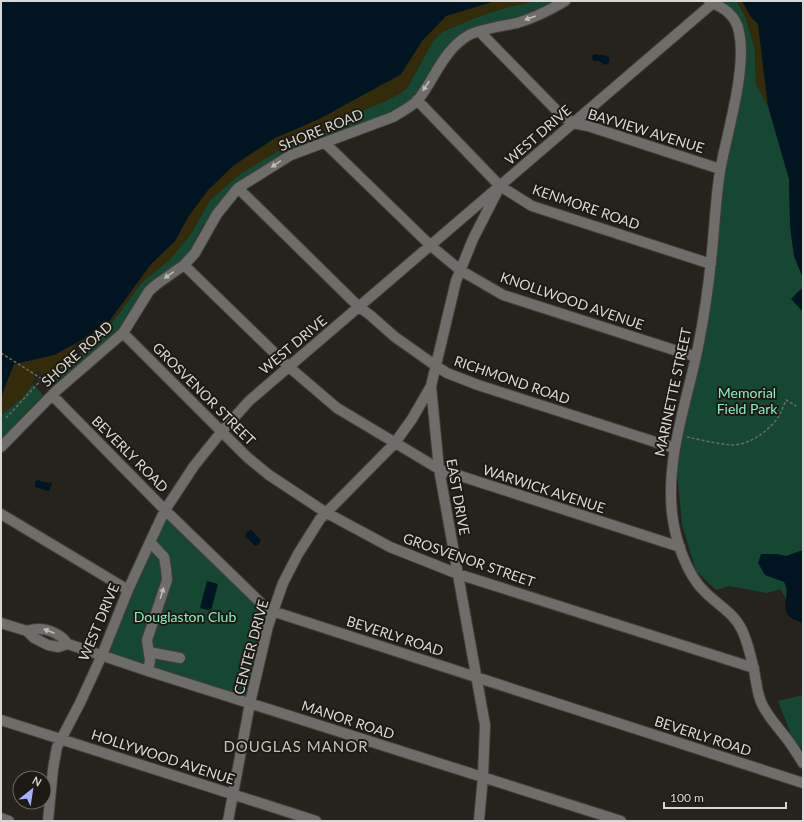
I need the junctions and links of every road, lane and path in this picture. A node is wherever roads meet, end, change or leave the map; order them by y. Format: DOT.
graph roads {
  1 [pos="564,1"];
  2 [pos="711,2"];
  3 [pos="480,32"];
  4 [pos="417,100"];
  5 [pos="573,123"];
  6 [pos="325,142"];
  7 [pos="720,169"];
  8 [pos="500,186"];
  9 [pos="238,188"];
  10 [pos="430,245"];
  11 [pos="711,264"];
  12 [pos="184,265"];
  13 [pos="460,270"];
  14 [pos="359,307"];
  15 [pos="123,333"];
  16 [pos="1,353"];
  17 [pos="696,357"];
  18 [pos="75,359"];
  19 [pos="436,366"];
  20 [pos="289,367"];
  21 [pos="42,380"];
  22 [pos="431,386"];
  23 [pos="52,395"];
  24 [pos="796,406"];
  25 [pos="6,418"];
  26 [pos="222,431"];
  27 [pos="677,435"];
  28 [pos="394,444"];
  29 [pos="1,448"];
  30 [pos="674,448"];
  31 [pos="438,469"];
  32 [pos="165,510"];
  33 [pos="325,512"];
  34 [pos="1,514"];
  35 [pos="150,542"];
  36 [pos="680,547"];
  37 [pos="458,574"];
  38 [pos="128,590"];
  39 [pos="272,611"];
  40 [pos="1,623"];
  41 [pos="149,652"];
  42 [pos="102,655"];
  43 [pos="180,658"];
  44 [pos="754,668"];
  45 [pos="148,671"];
  46 [pos="477,678"];
  47 [pos="250,703"];
  48 [pos="1,720"];
  49 [pos="60,739"];
  50 [pos="803,763"];
  51 [pos="483,776"];
  52 [pos="803,783"];
  53 [pos="233,794"];
  54 [pos="1,818"];
  55 [pos="9,821"];
  56 [pos="48,821"];
  57 [pos="228,821"];
  58 [pos="316,821"];
  59 [pos="479,821"];
  60 [pos="621,821"];
  1 -- 3 [label="street, SHORE ROAD, one-way"];
  2 -- 5 [label="street, WEST DRIVE"];
  2 -- 7 [label="street, MARINETTE STREET"];
  3 -- 4 [label="street, SHORE ROAD, one-way"];
  3 -- 5 [label="street, BAYVIEW AVENUE"];
  4 -- 6 [label="street, SHORE ROAD"];
  4 -- 8 [label="street, KENMORE ROAD"];
  5 -- 7 [label="street, BAYVIEW AVENUE"];
  5 -- 8 [label="street, WEST DRIVE"];
  6 -- 9 [label="street, SHORE ROAD, one-way"];
  6 -- 10 [label="street, KNOLLWOOD AVENUE"];
  7 -- 11 [label="street, MARINETTE STREET"];
  8 -- 10 [label="street, WEST DRIVE"];
  8 -- 11 [label="street, KENMORE ROAD"];
  8 -- 13 [label="street, EAST DRIVE"];
  9 -- 12 [label="street, SHORE ROAD"];
  9 -- 14 [label="street, RICHMOND ROAD"];
  10 -- 13 [label="street, KNOLLWOOD AVENUE"];
  10 -- 14 [label="street, WEST DRIVE"];
  11 -- 17 [label="street, MARINETTE STREET"];
  12 -- 15 [label="street, SHORE ROAD, one-way"];
  12 -- 20 [label="street, WARWICK AVENUE"];
  13 -- 17 [label="street, KNOLLWOOD AVENUE"];
  13 -- 19 [label="street, EAST DRIVE"];
  14 -- 19 [label="street, RICHMOND ROAD"];
  14 -- 20 [label="street, WEST DRIVE"];
  15 -- 23 [label="street, SHORE ROAD"];
  15 -- 26 [label="street, GROSVENOR STREET"];
  16 -- 21 [label="path"];
  17 -- 27 [label="street, MARINETTE STREET"];
  18 -- 21 [label="path"];
  19 -- 22 [label="street, EAST DRIVE"];
  19 -- 30 [label="street, RICHMOND ROAD"];
  20 -- 26 [label="street, WEST DRIVE"];
  20 -- 28 [label="street, WARWICK AVENUE"];
  21 -- 25 [label="path"];
  22 -- 28 [label="street, CENTER DRIVE"];
  22 -- 31 [label="street, EAST DRIVE"];
  23 -- 29 [label="street, SHORE ROAD"];
  23 -- 32 [label="street, BEVERLY ROAD"];
  24 -- 27 [label="path"];
  26 -- 32 [label="street, WEST DRIVE"];
  26 -- 33 [label="street, GROSVENOR STREET"];
  27 -- 30 [label="street, MARINETTE STREET"];
  28 -- 31 [label="street, WARWICK AVENUE"];
  28 -- 33 [label="street, CENTER DRIVE"];
  30 -- 36 [label="street, MARINETTE STREET"];
  31 -- 36 [label="street, WARWICK AVENUE"];
  31 -- 37 [label="street, EAST DRIVE"];
  32 -- 35 [label="street, WEST DRIVE"];
  32 -- 39 [label="street, BEVERLY ROAD"];
  33 -- 37 [label="street, GROSVENOR STREET"];
  33 -- 39 [label="street, CENTER DRIVE"];
  34 -- 38 [label="street"];
  35 -- 38 [label="street, WEST DRIVE"];
  41 -- 35 [label="street, one-way"];
  36 -- 44 [label="street, MARINETTE STREET"];
  37 -- 44 [label="street, GROSVENOR STREET"];
  37 -- 46 [label="street, EAST DRIVE"];
  38 -- 42 [label="street, WEST DRIVE"];
  39 -- 46 [label="street, BEVERLY ROAD"];
  39 -- 47 [label="street, CENTER DRIVE"];
  40 -- 42 [label="street, MANOR ROAD"];
  41 -- 43 [label="street"];
  41 -- 45 [label="street"];
  42 -- 45 [label="street, MANOR ROAD"];
  42 -- 49 [label="street, WEST DRIVE"];
  44 -- 50 [label="street, MARINETTE STREET"];
  45 -- 47 [label="street, MANOR ROAD"];
  46 -- 51 [label="street, EAST DRIVE"];
  46 -- 52 [label="street, BEVERLY ROAD"];
  47 -- 51 [label="street, MANOR ROAD"];
  47 -- 53 [label="street, CENTER DRIVE"];
  48 -- 49 [label="street, HOLLYWOOD AVENUE"];
  49 -- 53 [label="street, HOLLYWOOD AVENUE"];
  49 -- 56 [label="street, WEST DRIVE"];
  51 -- 59 [label="street, EAST DRIVE"];
  51 -- 60 [label="street, MANOR ROAD"];
  53 -- 57 [label="street, CENTER DRIVE"];
  53 -- 58 [label="street, HOLLYWOOD AVENUE"];
  54 -- 55 [label="street"];
}
